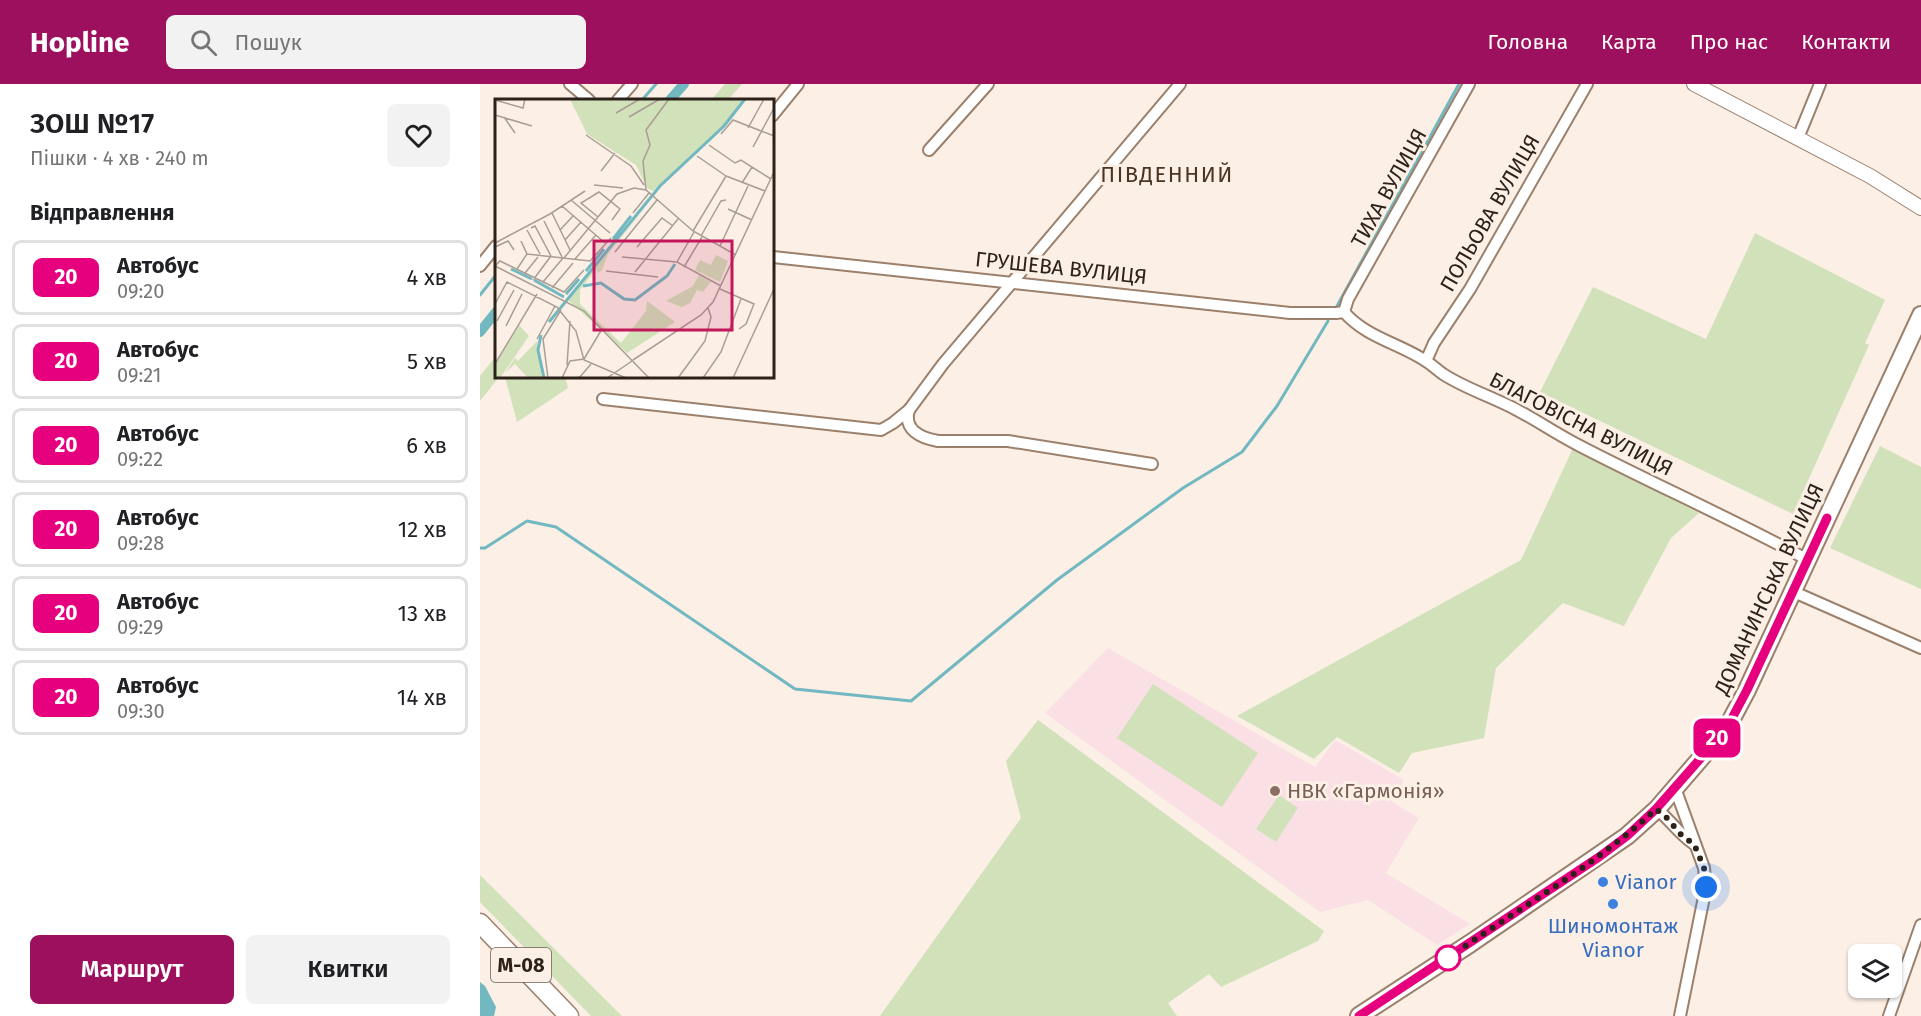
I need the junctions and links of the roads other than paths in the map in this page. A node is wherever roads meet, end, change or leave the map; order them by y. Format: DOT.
graph roads {
  1 [pos="570,84"];
  2 [pos="632,84"];
  3 [pos="798,84"];
  4 [pos="988,84"];
  5 [pos="1180,84"];
  6 [pos="1469,84"];
  7 [pos="1587,84"];
  8 [pos="1694,84"];
  9 [pos="1820,84"];
  10 [pos="588,99"];
  11 [pos="619,99"];
  12 [pos="774,114"];
  13 [pos="1798,138"];
  14 [pos="929,150"];
  15 [pos="1921,208"];
  16 [pos="495,247"];
  17 [pos="774,257"];
  18 [pos="480,266"];
  19 [pos="1013,282"];
  20 [pos="1344,312"];
  21 [pos="1921,315"];
  22 [pos="1426,361"];
  23 [pos="603,399"];
  24 [pos="909,410"];
  25 [pos="1152,464"];
  26 [pos="1808,560"];
  27 [pos="1794,592"];
  28 [pos="1921,648"];
  29 [pos="1675,788"];
  30 [pos="1656,809"];
  31 [pos="1694,844"];
  32 [pos="480,923"];
  33 [pos="1921,925"];
  34 [pos="562,1013"];
  35 [pos="1359,1016"];
  36 [pos="1680,1016"];
  37 [pos="1889,1016"];
  1 -- 10 [label="street"];
  2 -- 11 [label="street"];
  3 -- 12 [label="street"];
  4 -- 14 [label="street"];
  5 -- 19 [label="street"];
  6 -- 20 [label="street, ТИХА ВУЛИЦЯ"];
  7 -- 22 [label="street, ПОЛЬОВА ВУЛИЦЯ"];
  8 -- 13 [label="street"];
  9 -- 13 [label="street"];
  13 -- 15 [label="street"];
  16 -- 18 [label="street"];
  17 -- 19 [label="street, ГРУШЕВА ВУЛИЦЯ"];
  19 -- 20 [label="street, ГРУШЕВА ВУЛИЦЯ"];
  19 -- 24 [label="street"];
  20 -- 22 [label="street, БЛАГОВІСНА ВУЛИЦЯ"];
  21 -- 26 [label="main road, ДОМАНИНСЬКА ВУЛИЦЯ"];
  22 -- 26 [label="street, БЛАГОВІСНА ВУЛИЦЯ"];
  23 -- 24 [label="street"];
  24 -- 25 [label="street"];
  26 -- 27 [label="main road, ДОМАНИНСЬКА ВУЛИЦЯ"];
  27 -- 28 [label="street"];
  27 -- 29 [label="main road, ДОМАНИНСЬКА ВУЛИЦЯ"];
  29 -- 30 [label="main road, ДОМАНИНСЬКА ВУЛИЦЯ"];
  29 -- 31 [label="street"];
  30 -- 31 [label="street"];
  30 -- 35 [label="main road, ДОМАНИНСЬКА ВУЛИЦЯ"];
  31 -- 36 [label="street"];
  32 -- 34 [label="highway, М-08"];
  33 -- 37 [label="street"];
}
